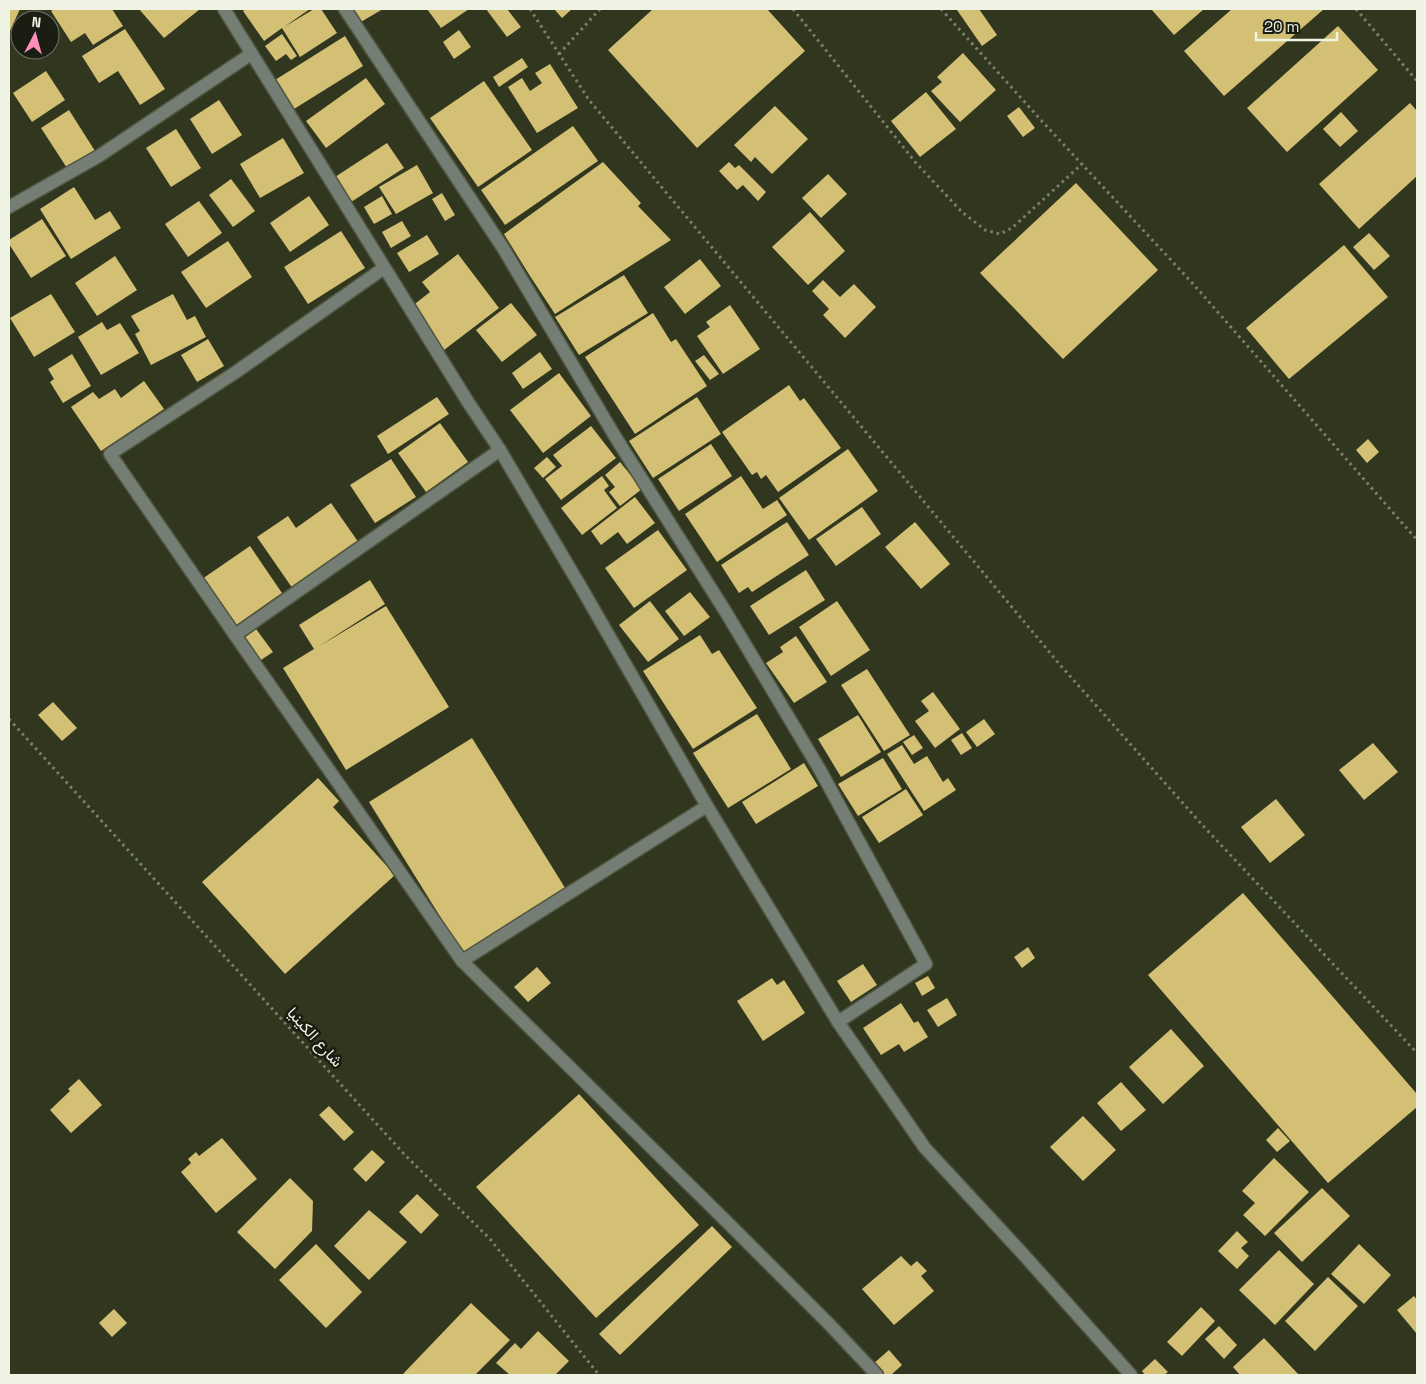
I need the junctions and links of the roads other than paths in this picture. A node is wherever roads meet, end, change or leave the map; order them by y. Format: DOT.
graph roads {
  1 [pos="224,9"];
  2 [pos="345,9"];
  3 [pos="251,54"];
  4 [pos="9,207"];
  5 [pos="384,268"];
  6 [pos="500,450"];
  7 [pos="235,635"];
  8 [pos="707,806"];
  9 [pos="462,961"];
  10 [pos="838,1022"];
  11 [pos="877,1375"];
  12 [pos="1131,1375"];
  1 -- 3 [label="street"];
  2 -- 10 [label="street"];
  3 -- 4 [label="street"];
  3 -- 5 [label="street"];
  5 -- 6 [label="street"];
  5 -- 7 [label="street"];
  6 -- 7 [label="street"];
  6 -- 8 [label="street"];
  7 -- 9 [label="street"];
  8 -- 9 [label="street"];
  8 -- 10 [label="street"];
  9 -- 11 [label="street"];
  10 -- 12 [label="street"];
}
